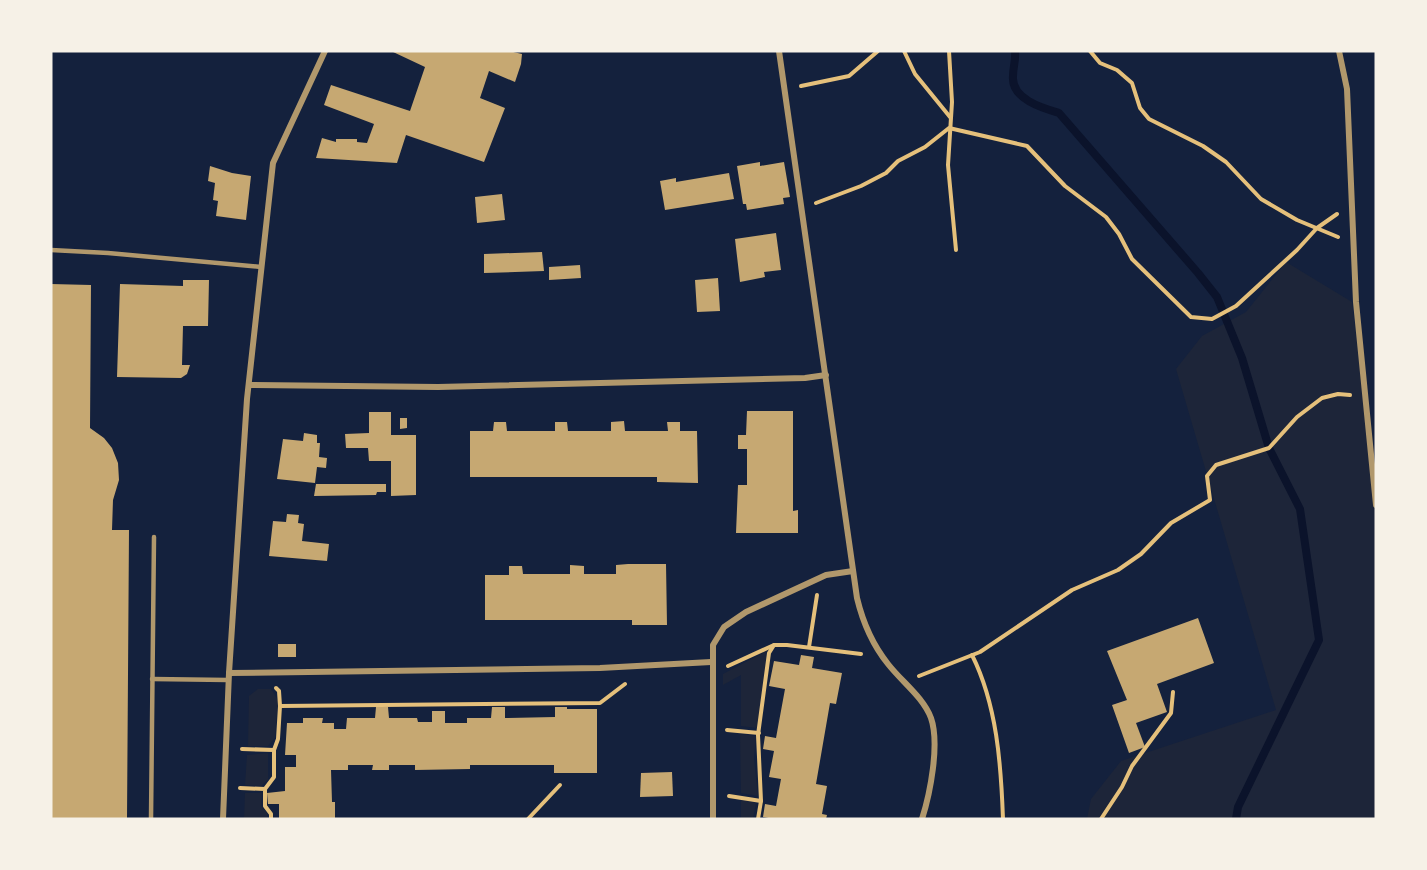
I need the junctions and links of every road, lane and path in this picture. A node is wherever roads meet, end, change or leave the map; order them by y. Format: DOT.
graph roads {
  1 [pos="325,51"];
  2 [pos="779,51"];
  3 [pos="878,51"];
  4 [pos="904,51"];
  5 [pos="949,51"];
  6 [pos="1090,51"];
  7 [pos="1339,51"];
  8 [pos="801,86"];
  9 [pos="950,118"];
  10 [pos="950,128"];
  11 [pos="1352,204"];
  12 [pos="801,206"];
  13 [pos="1317,228"];
  14 [pos="1354,244"];
  15 [pos="51,250"];
  16 [pos="956,250"];
  17 [pos="261,267"];
  18 [pos="826,375"];
  19 [pos="249,385"];
  20 [pos="1366,396"];
  21 [pos="1376,505"];
  22 [pos="154,537"];
  23 [pos="853,571"];
  24 [pos="820,578"];
  25 [pos="774,645"];
  26 [pos="809,647"];
  27 [pos="972,656"];
  28 [pos="882,657"];
  29 [pos="711,662"];
  30 [pos="712,674"];
  31 [pos="228,677"];
  32 [pos="153,680"];
  33 [pos="629,680"];
  34 [pos="905,682"];
  35 [pos="1173,692"];
  36 [pos="712,728"];
  37 [pos="759,733"];
  38 [pos="241,749"];
  39 [pos="274,750"];
  40 [pos="560,785"];
  41 [pos="240,788"];
  42 [pos="265,789"];
  43 [pos="712,795"];
  44 [pos="761,801"];
  45 [pos="151,819"];
  46 [pos="223,819"];
  47 [pos="271,819"];
  48 [pos="528,819"];
  49 [pos="712,819"];
  50 [pos="758,819"];
  51 [pos="922,819"];
  52 [pos="1003,819"];
  53 [pos="1101,819"];
  1 -- 17 [label="street"];
  2 -- 12 [label="street"];
  3 -- 8 [label="path"];
  4 -- 9 [label="path"];
  5 -- 9 [label="path"];
  6 -- 13 [label="path"];
  7 -- 11 [label="street"];
  9 -- 10 [label="path"];
  10 -- 12 [label="path"];
  10 -- 13 [label="path"];
  10 -- 16 [label="path"];
  11 -- 13 [label="path"];
  11 -- 14 [label="street"];
  12 -- 18 [label="street"];
  13 -- 14 [label="path"];
  14 -- 20 [label="street"];
  15 -- 17 [label="lane"];
  17 -- 19 [label="street"];
  18 -- 19 [label="street"];
  18 -- 23 [label="street"];
  19 -- 31 [label="street"];
  20 -- 21 [label="street"];
  20 -- 27 [label="path"];
  22 -- 32 [label="lane"];
  23 -- 24 [label="street"];
  23 -- 28 [label="street"];
  24 -- 26 [label="path"];
  24 -- 29 [label="street"];
  25 -- 26 [label="path"];
  25 -- 30 [label="path"];
  25 -- 37 [label="path"];
  26 -- 28 [label="path"];
  27 -- 34 [label="path"];
  27 -- 52 [label="path"];
  28 -- 34 [label="street"];
  29 -- 30 [label="street"];
  29 -- 31 [label="street"];
  30 -- 36 [label="street"];
  31 -- 32 [label="lane"];
  31 -- 46 [label="street"];
  32 -- 45 [label="lane"];
  33 -- 39 [label="path"];
  34 -- 51 [label="street"];
  35 -- 53 [label="path"];
  36 -- 37 [label="path"];
  36 -- 43 [label="street"];
  37 -- 44 [label="path"];
  38 -- 39 [label="path"];
  39 -- 42 [label="path"];
  40 -- 48 [label="path"];
  41 -- 42 [label="path"];
  42 -- 47 [label="path"];
  43 -- 44 [label="path"];
  43 -- 49 [label="street"];
  44 -- 50 [label="path"];
}
